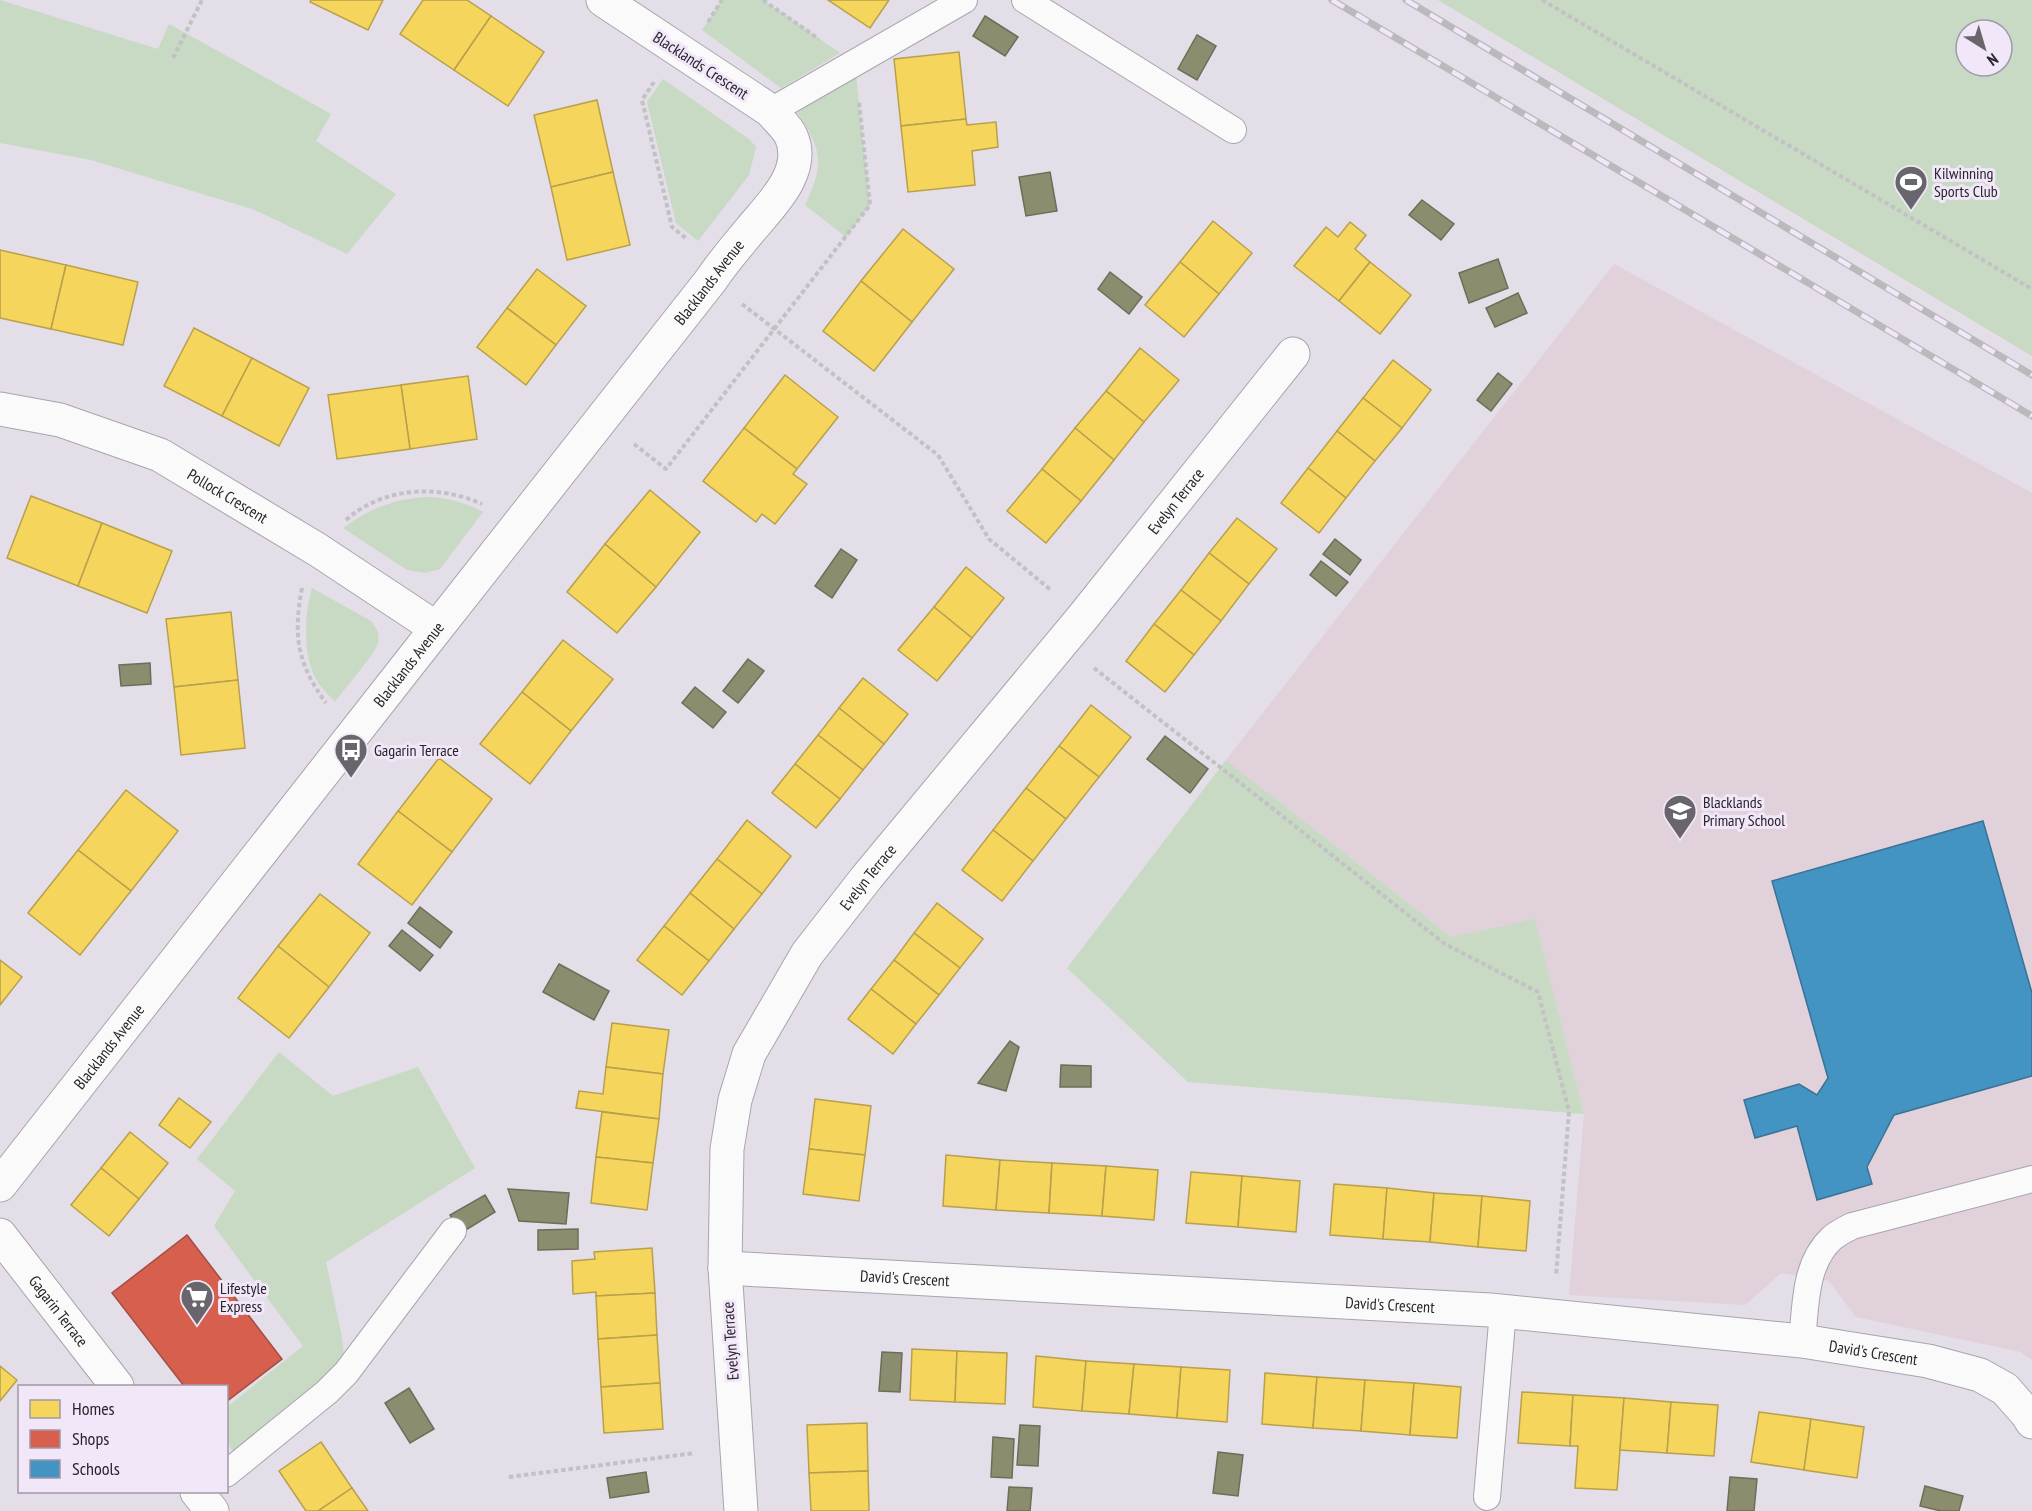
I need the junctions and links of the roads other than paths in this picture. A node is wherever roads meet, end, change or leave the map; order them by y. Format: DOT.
graph roads {
  1 [pos="603,0"];
  2 [pos="964,0"];
  3 [pos="1025,0"];
  4 [pos="771,111"];
  5 [pos="1233,130"];
  6 [pos="791,136"];
  7 [pos="1293,354"];
  8 [pos="0,409"];
  9 [pos="436,628"];
  10 [pos="2032,1179"];
  11 [pos="0,1185"];
  12 [pos="453,1231"];
  13 [pos="0,1235"];
  14 [pos="725,1268"];
  15 [pos="1503,1311"];
  16 [pos="1802,1341"];
  17 [pos="116,1385"];
  18 [pos="2032,1422"];
  19 [pos="228,1472"];
  20 [pos="1487,1497"];
  21 [pos="741,1511"];
  1 -- 4 [label="street, Blacklands Crescent"];
  2 -- 4 [label="lane"];
  3 -- 5 [label="lane"];
  4 -- 6 [label="street, Blacklands Crescent"];
  6 -- 9 [label="street, Blacklands Avenue"];
  7 -- 14 [label="street, Evelyn Terrace"];
  8 -- 9 [label="street, Pollock Crescent"];
  9 -- 11 [label="street, Blacklands Avenue"];
  10 -- 16 [label="lane"];
  12 -- 19 [label="lane"];
  13 -- 17 [label="street, Gagarin Terrace"];
  14 -- 15 [label="street, David's Crescent"];
  14 -- 21 [label="street, Evelyn Terrace"];
  15 -- 16 [label="street, David's Crescent"];
  15 -- 20 [label="lane"];
  16 -- 18 [label="street, David's Crescent"];
}
